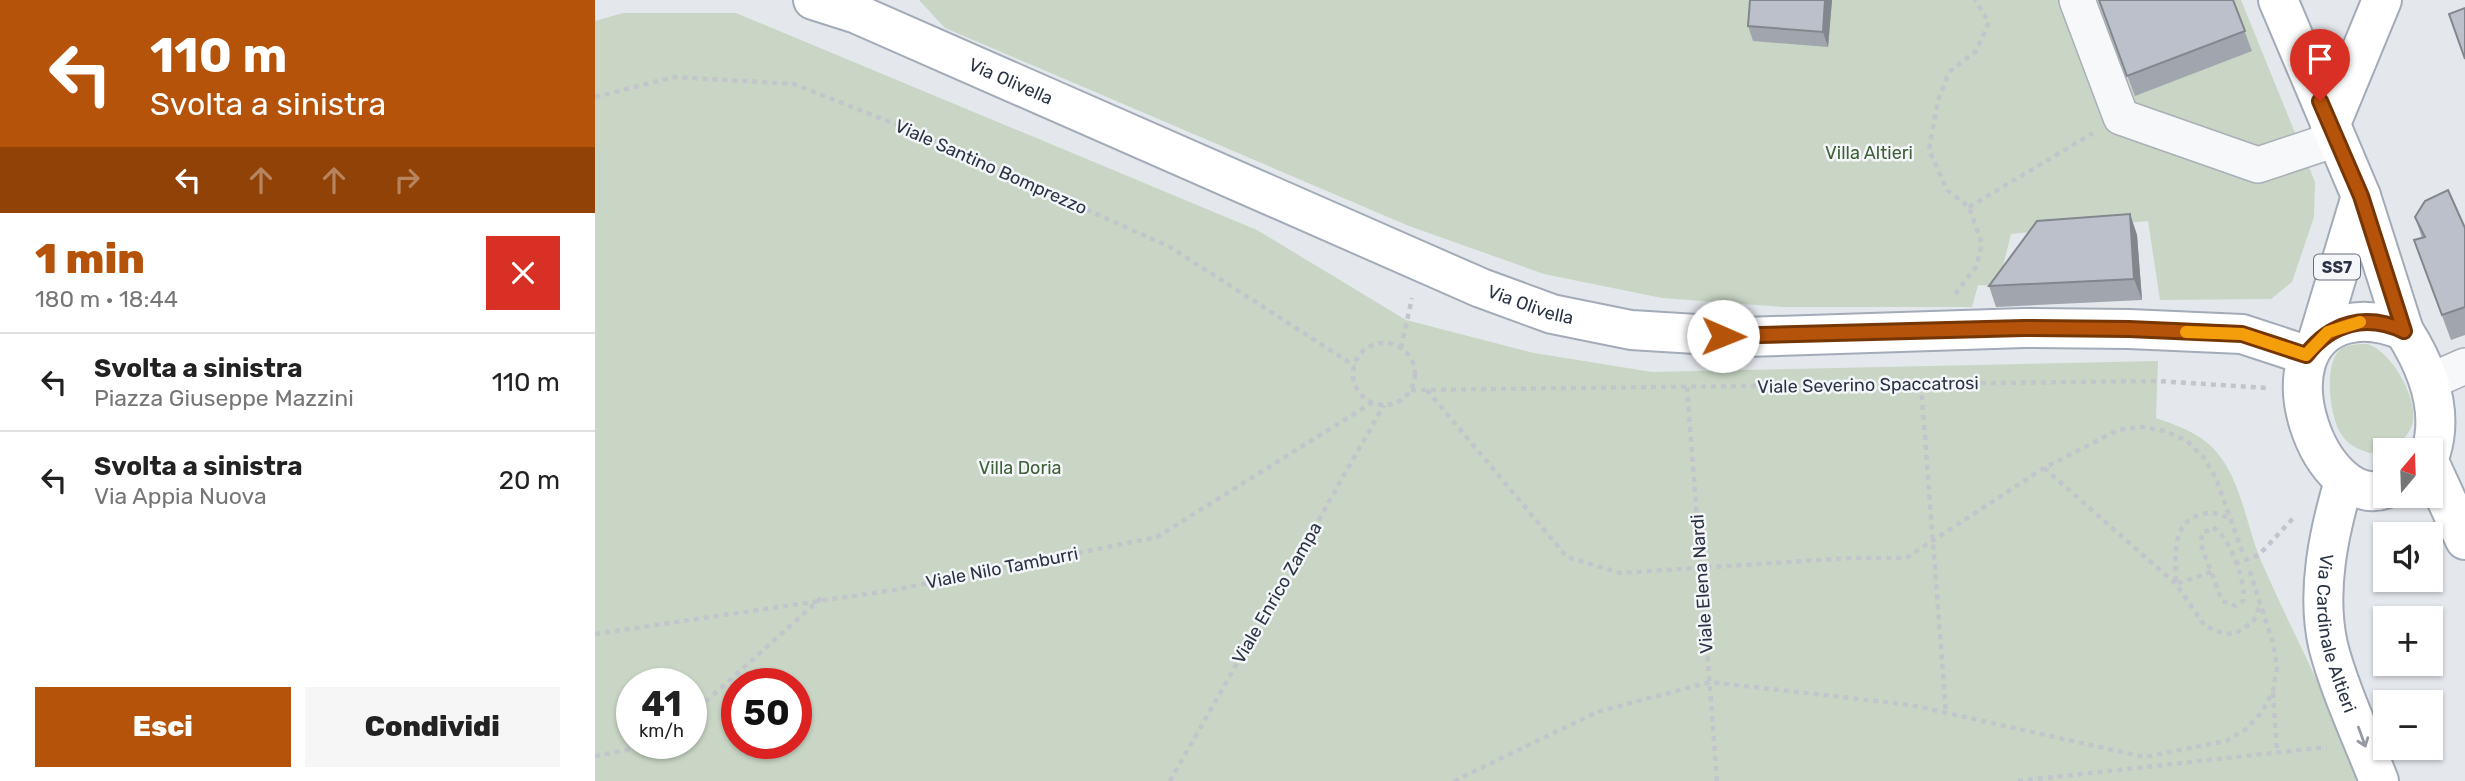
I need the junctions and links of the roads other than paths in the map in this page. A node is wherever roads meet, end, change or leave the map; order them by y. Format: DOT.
graph roads {
  1 [pos="813,0"];
  2 [pos="2077,0"];
  3 [pos="2278,0"];
  4 [pos="2382,0"];
  5 [pos="860,7"];
  6 [pos="2333,133"];
  7 [pos="2361,196"];
  8 [pos="2404,331"];
  9 [pos="2309,362"];
  10 [pos="2465,366"];
  11 [pos="2431,381"];
  12 [pos="2433,438"];
  13 [pos="2344,481"];
  14 [pos="2373,492"];
  15 [pos="2443,492"];
  16 [pos="2465,540"];
  17 [pos="2379,781"];
  1 -- 5 [label="main road, Via Olivella"];
  2 -- 6 [label="street"];
  3 -- 6 [label="main road, SS7"];
  4 -- 6 [label="main road"];
  5 -- 9 [label="main road, Via Olivella"];
  6 -- 7 [label="main road, SS7"];
  7 -- 8 [label="main road, SS7"];
  7 -- 9 [label="main road, SS7"];
  8 -- 9 [label="main road"];
  8 -- 11 [label="main road"];
  9 -- 13 [label="main road"];
  10 -- 11 [label="street"];
  11 -- 12 [label="main road"];
  13 -- 14 [label="main road"];
  13 -- 17 [label="main road, Via Cardinale Altieri, one-way"];
  15 -- 16 [label="main road"];
}
